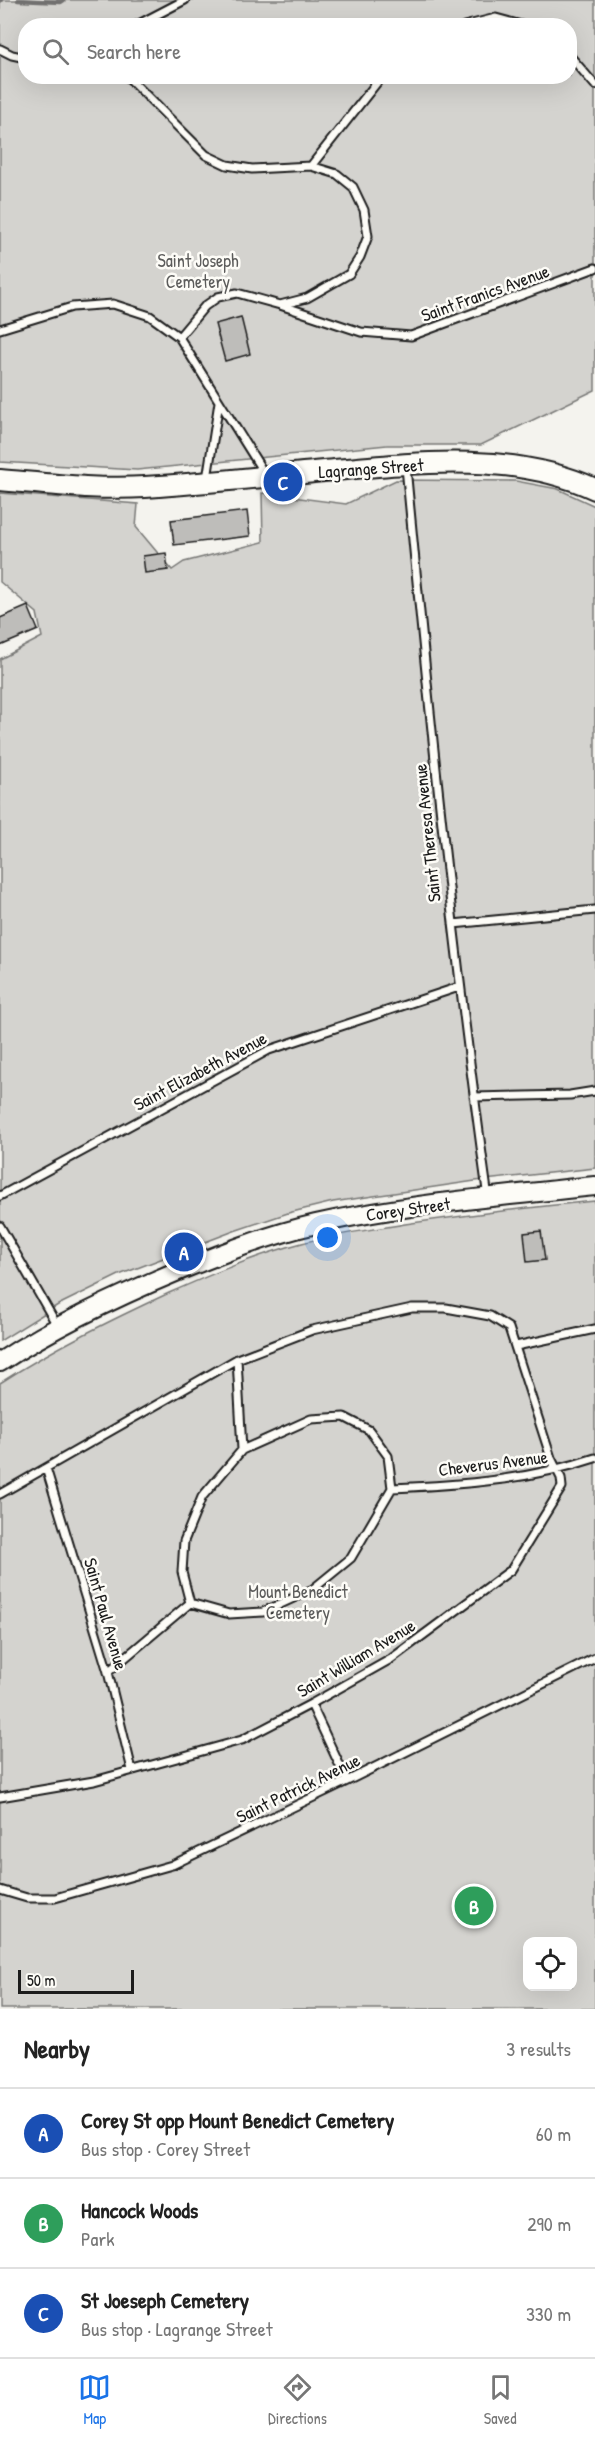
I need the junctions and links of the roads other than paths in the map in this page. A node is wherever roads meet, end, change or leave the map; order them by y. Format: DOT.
graph roads {
  1 [pos="185,0"];
  2 [pos="150,18"];
  3 [pos="0,48"];
  4 [pos="18,56"];
  5 [pos="577,64"];
  6 [pos="135,84"];
  7 [pos="376,84"];
  8 [pos="595,85"];
  9 [pos="310,166"];
  10 [pos="595,268"];
  11 [pos="279,305"];
  12 [pos="0,329"];
  13 [pos="179,337"];
  14 [pos="219,402"];
  15 [pos="405,464"];
  16 [pos="266,476"];
  17 [pos="0,480"];
  18 [pos="207,482"];
  19 [pos="595,489"];
  20 [pos="595,910"];
  21 [pos="453,924"];
  22 [pos="459,987"];
  23 [pos="595,1091"];
  24 [pos="474,1097"];
  25 [pos="595,1186"];
  26 [pos="0,1196"];
  27 [pos="488,1198"];
  28 [pos="0,1226"];
  29 [pos="58,1326"];
  30 [pos="595,1329"];
  31 [pos="516,1346"];
  32 [pos="237,1359"];
  33 [pos="0,1362"];
  34 [pos="242,1450"];
  35 [pos="595,1458"];
  36 [pos="46,1468"];
  37 [pos="558,1471"];
  38 [pos="392,1488"];
  39 [pos="0,1494"];
  40 [pos="190,1602"];
  41 [pos="595,1658"];
  42 [pos="108,1672"];
  43 [pos="311,1704"];
  44 [pos="132,1770"];
  45 [pos="347,1781"];
  46 [pos="0,1797"];
  47 [pos="0,1890"];
  1 -- 2 [label="lane"];
  3 -- 4 [label="lane"];
  5 -- 8 [label="lane"];
  6 -- 9 [label="lane"];
  7 -- 9 [label="lane"];
  9 -- 11 [label="lane"];
  10 -- 11 [label="lane, Saint Franics Avenue"];
  11 -- 13 [label="lane, Saint Franics Avenue"];
  12 -- 13 [label="lane"];
  13 -- 14 [label="lane"];
  14 -- 16 [label="lane"];
  14 -- 18 [label="lane"];
  15 -- 16 [label="main road, Lagrange Street"];
  15 -- 19 [label="main road, Lagrange Street"];
  15 -- 21 [label="lane, Saint Theresa Avenue"];
  16 -- 18 [label="main road, Lagrange Street"];
  17 -- 18 [label="main road, Lagrange Street"];
  20 -- 21 [label="lane"];
  21 -- 22 [label="lane, Saint Theresa Avenue"];
  22 -- 24 [label="lane, Saint Theresa Avenue"];
  22 -- 26 [label="lane, Saint Elizabeth Avenue"];
  23 -- 24 [label="lane"];
  24 -- 27 [label="lane, Saint Theresa Avenue"];
  25 -- 27 [label="street, Corey Street"];
  27 -- 29 [label="street, Corey Street"];
  28 -- 29 [label="lane"];
  29 -- 33 [label="street, Corey Street"];
  30 -- 31 [label="lane"];
  31 -- 32 [label="lane, Saint William Avenue"];
  31 -- 37 [label="lane, Saint William Avenue"];
  32 -- 34 [label="lane"];
  32 -- 36 [label="lane, Saint William Avenue"];
  34 -- 38 [label="lane"];
  34 -- 40 [label="lane"];
  35 -- 37 [label="lane, Cheverus Avenue"];
  36 -- 39 [label="lane, Saint William Avenue"];
  36 -- 42 [label="lane, Saint Paul Avenue"];
  37 -- 38 [label="lane, Cheverus Avenue"];
  37 -- 43 [label="lane, Saint William Avenue"];
  38 -- 40 [label="lane"];
  40 -- 42 [label="lane"];
  41 -- 45 [label="lane, Saint Patrick Avenue"];
  42 -- 44 [label="lane, Saint Paul Avenue"];
  43 -- 44 [label="lane, Saint William Avenue"];
  43 -- 45 [label="lane"];
  44 -- 46 [label="lane, Saint William Avenue"];
  45 -- 47 [label="lane, Saint Patrick Avenue"];
}
